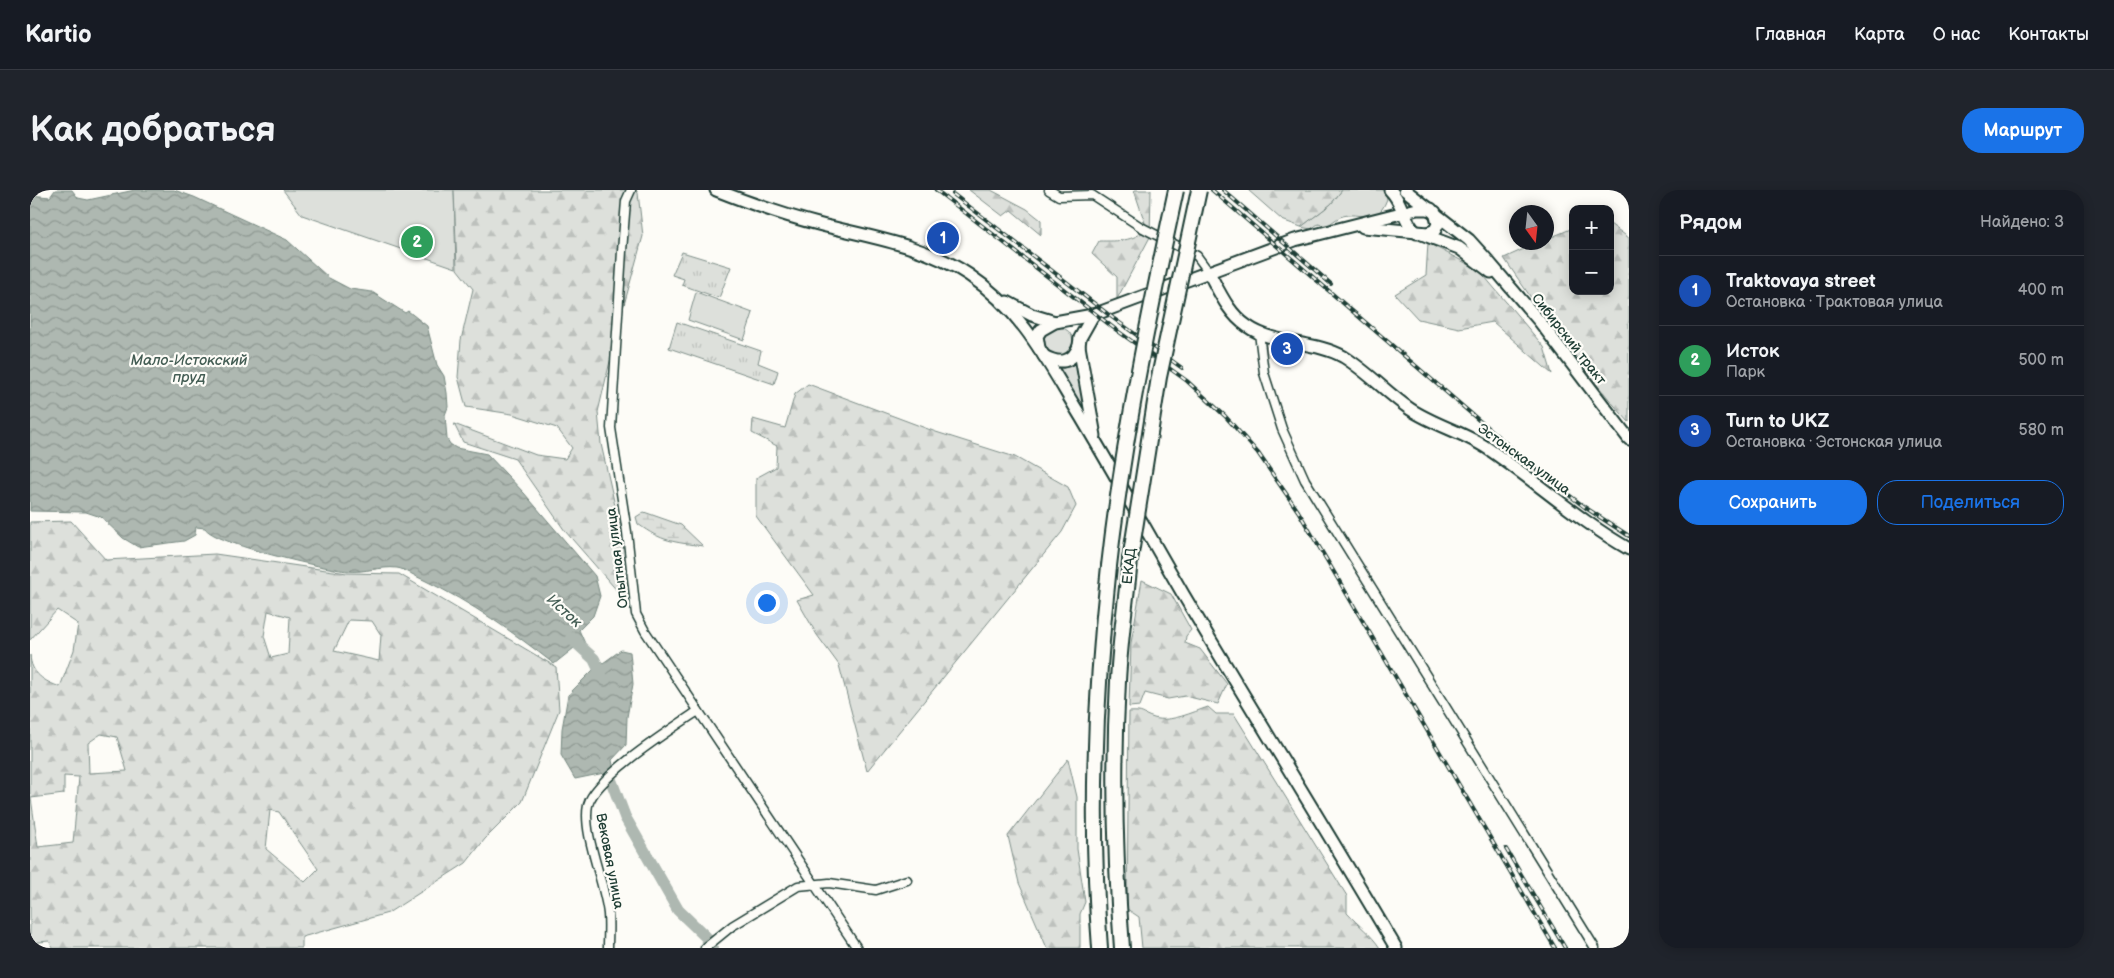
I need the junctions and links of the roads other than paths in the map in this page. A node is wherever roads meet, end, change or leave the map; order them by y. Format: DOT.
graph roads {
  1 [pos="631,190"];
  2 [pos="716,190"];
  3 [pos="1050,190"];
  4 [pos="1176,190"];
  5 [pos="1199,190"];
  6 [pos="1390,190"];
  7 [pos="1407,191"];
  8 [pos="1433,210"];
  9 [pos="1409,216"];
  10 [pos="1384,218"];
  11 [pos="1354,226"];
  12 [pos="1419,234"];
  13 [pos="1208,271"];
  14 [pos="1504,282"];
  15 [pos="999,298"];
  16 [pos="1093,315"];
  17 [pos="1057,321"];
  18 [pos="1259,333"];
  19 [pos="1080,342"];
  20 [pos="1042,352"];
  21 [pos="1629,439"];
  22 [pos="1096,443"];
  23 [pos="1629,550"];
  24 [pos="698,711"];
  25 [pos="907,880"];
  26 [pos="812,883"];
  27 [pos="708,944"];
  28 [pos="608,948"];
  29 [pos="857,948"];
  30 [pos="1100,948"];
  31 [pos="1122,948"];
  32 [pos="1396,948"];
  33 [pos="1595,948"];
  1 -- 24 [label="street, Опытная улица"];
  2 -- 15 [label="main road"];
  3 -- 13 [label="street"];
  4 -- 30 [label="highway, ЕКАД, bridge"];
  5 -- 31 [label="highway, ЕКАД, bridge"];
  6 -- 9 [label="main road, Сибирский тракт"];
  6 -- 10 [label="main road"];
  7 -- 8 [label="main road, Сибирский тракт"];
  8 -- 9 [label="main road"];
  8 -- 12 [label="main road"];
  8 -- 14 [label="main road, Сибирский тракт"];
  9 -- 10 [label="main road"];
  9 -- 12 [label="main road, Сибирский тракт"];
  10 -- 11 [label="main road"];
  11 -- 12 [label="main road"];
  11 -- 13 [label="main road"];
  12 -- 14 [label="main road, Сибирский тракт"];
  13 -- 16 [label="main road"];
  13 -- 18 [label="main road, Эстонская улица"];
  14 -- 21 [label="main road, Сибирский тракт"];
  15 -- 17 [label="main road"];
  15 -- 20 [label="main road"];
  16 -- 17 [label="main road"];
  16 -- 19 [label="main road"];
  17 -- 19 [label="main road"];
  17 -- 20 [label="main road"];
  18 -- 23 [label="main road, Эстонская улица"];
  18 -- 33 [label="street"];
  19 -- 20 [label="main road"];
  19 -- 22 [label="main road"];
  20 -- 22 [label="main road"];
  22 -- 32 [label="main road"];
  24 -- 26 [label="street, Опытная улица"];
  24 -- 28 [label="street, Вековая улица"];
  25 -- 26 [label="street"];
  26 -- 27 [label="street"];
  26 -- 29 [label="street, Опытная улица"];
}
